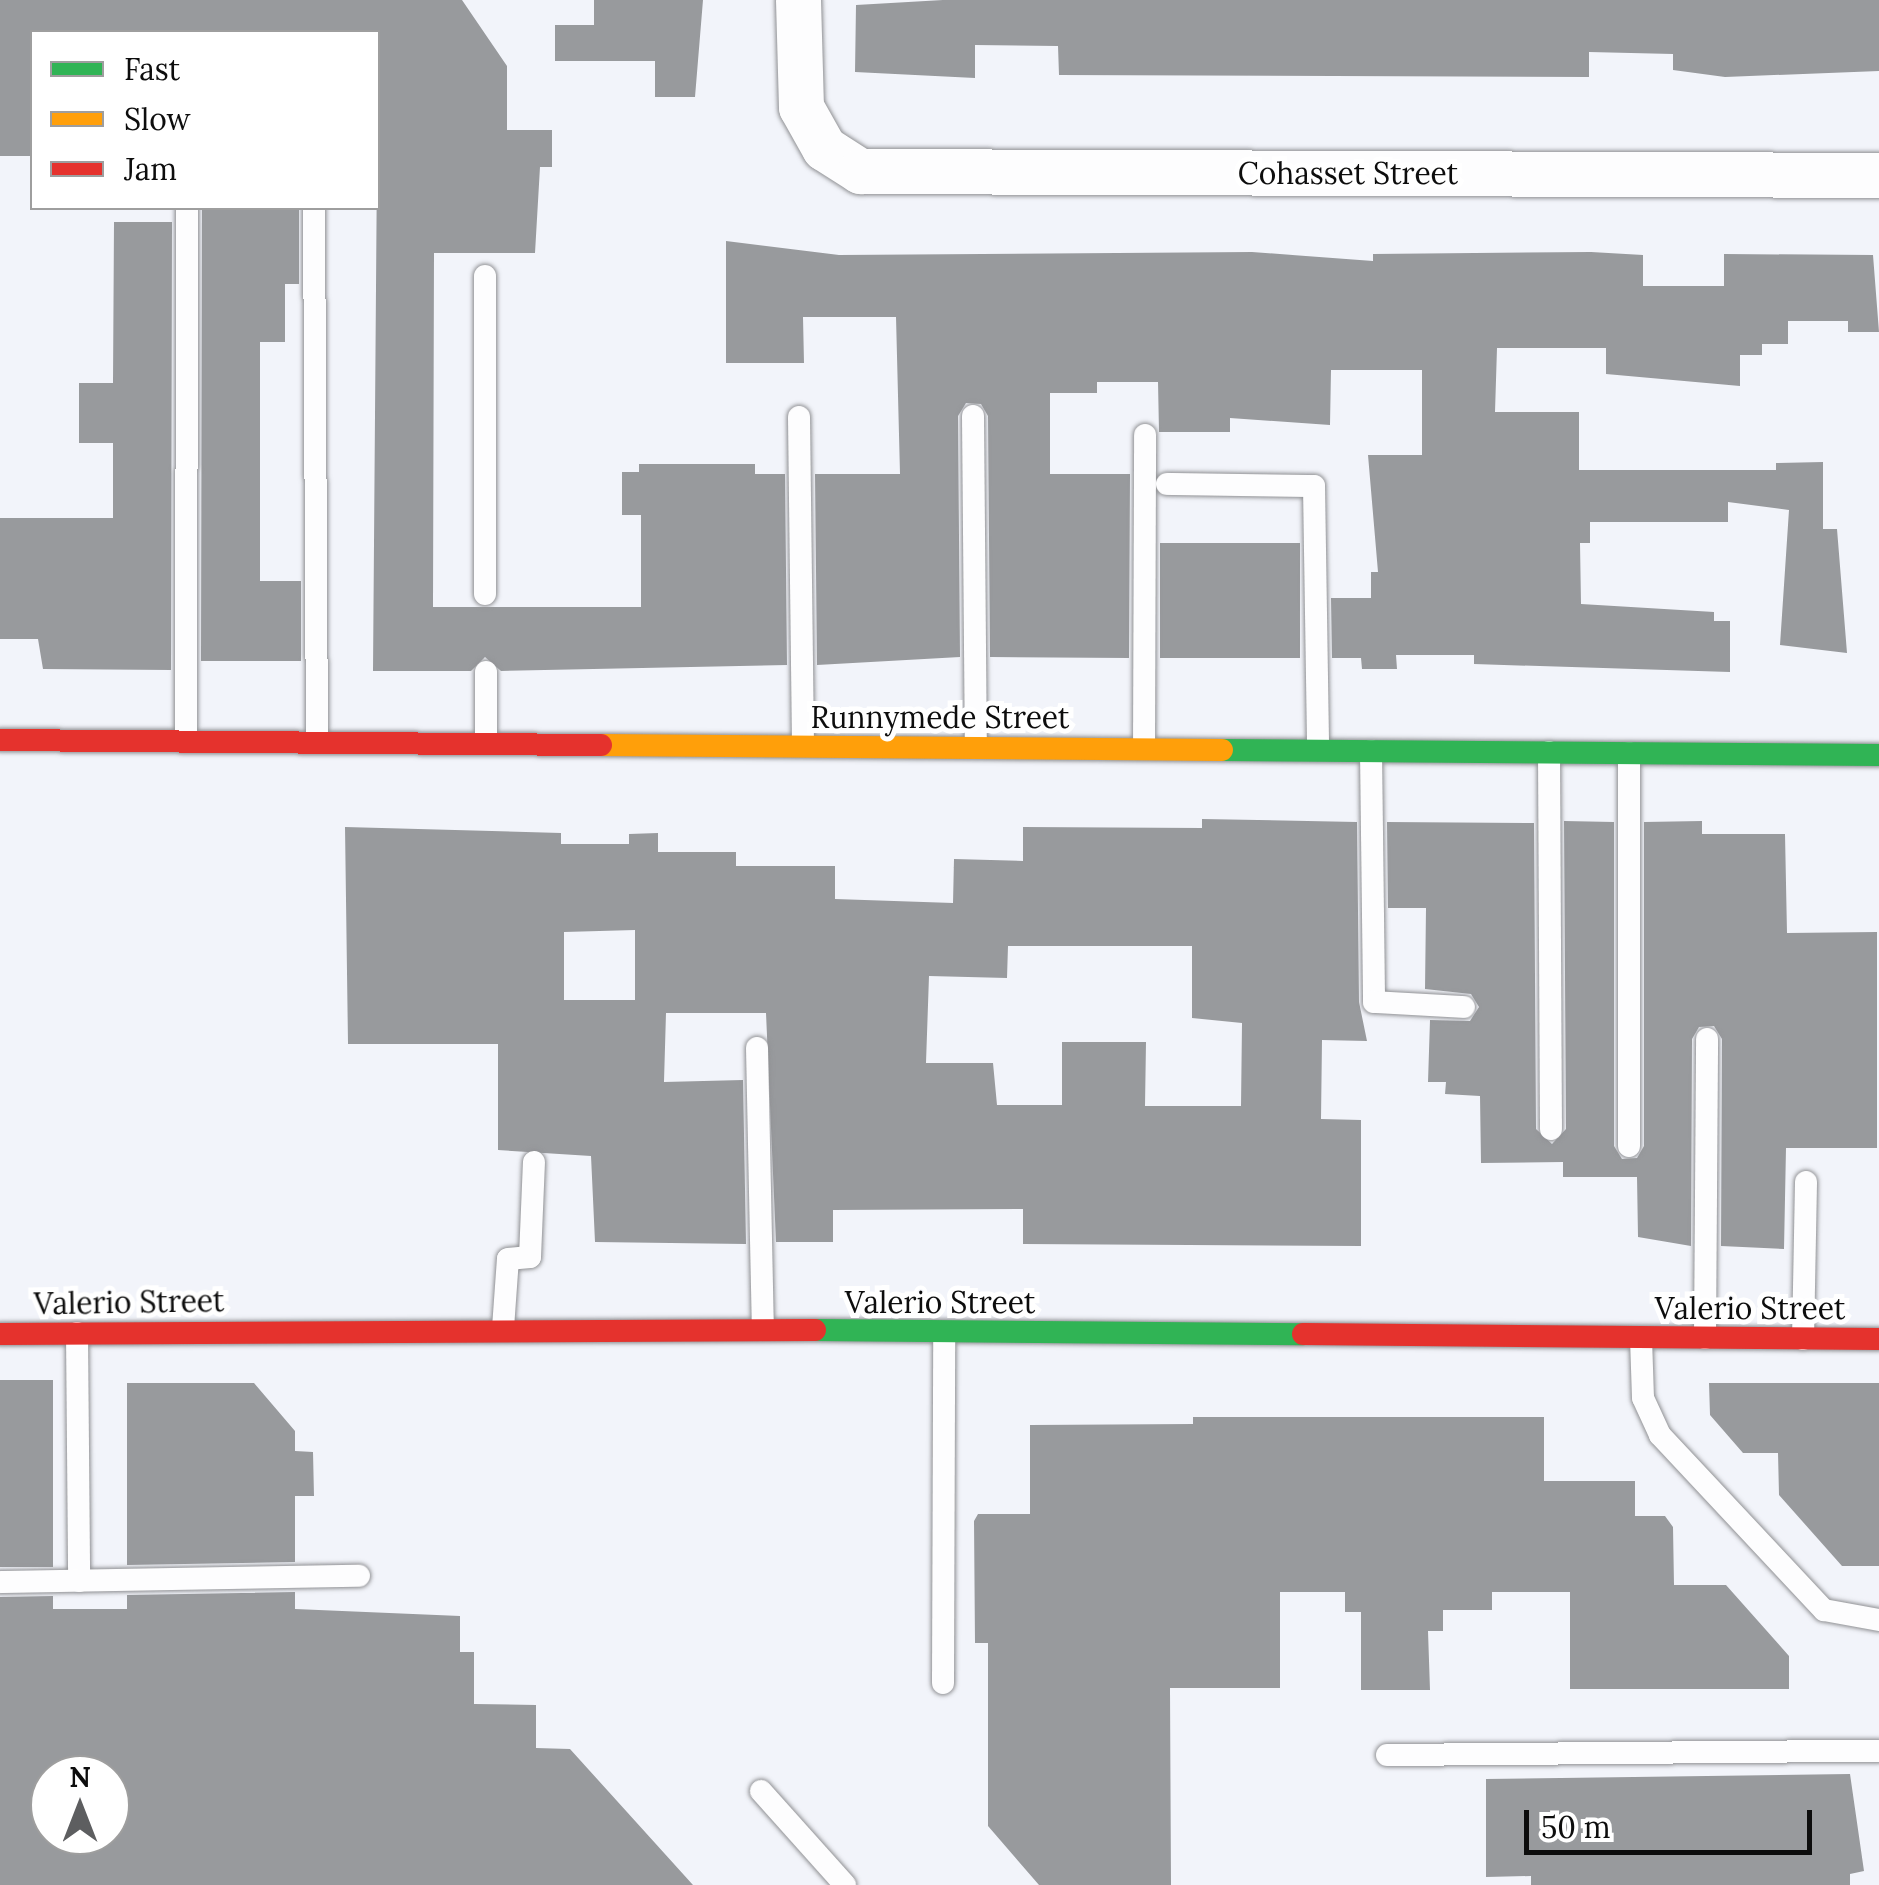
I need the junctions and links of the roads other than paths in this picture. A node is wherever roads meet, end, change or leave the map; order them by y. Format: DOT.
graph roads {
  1 [pos="798,0"];
  2 [pos="1879,175"];
  3 [pos="187,210"];
  4 [pos="314,210"];
  5 [pos="485,276"];
  6 [pos="973,416"];
  7 [pos="799,417"];
  8 [pos="1145,436"];
  9 [pos="1168,484"];
  10 [pos="485,594"];
  11 [pos="486,672"];
  12 [pos="0,740"];
  13 [pos="186,741"];
  14 [pos="317,742"];
  15 [pos="486,744"];
  16 [pos="802,746"];
  17 [pos="976,748"];
  18 [pos="1144,749"];
  19 [pos="1318,750"];
  20 [pos="1371,751"];
  21 [pos="1549,752"];
  22 [pos="1629,753"];
  23 [pos="1879,755"];
  24 [pos="1464,1007"];
  25 [pos="1708,1039"];
  26 [pos="757,1048"];
  27 [pos="1551,1129"];
  28 [pos="1629,1146"];
  29 [pos="534,1162"];
  30 [pos="1806,1182"];
  31 [pos="504,1328"];
  32 [pos="763,1330"];
  33 [pos="944,1332"];
  34 [pos="77,1333"];
  35 [pos="0,1334"];
  36 [pos="1640,1338"];
  37 [pos="1705,1338"];
  38 [pos="1804,1339"];
  39 [pos="1879,1340"];
  40 [pos="358,1576"];
  41 [pos="0,1582"];
  42 [pos="78,1582"];
  43 [pos="1879,1620"];
  44 [pos="942,1683"];
  45 [pos="1879,1751"];
  46 [pos="1386,1755"];
  47 [pos="761,1791"];
  48 [pos="845,1885"];
  1 -- 2 [label="street, Cohasset Street"];
  3 -- 13 [label="lane"];
  4 -- 14 [label="lane"];
  5 -- 10 [label="lane"];
  6 -- 17 [label="lane"];
  7 -- 16 [label="lane"];
  8 -- 18 [label="lane"];
  9 -- 19 [label="lane"];
  11 -- 15 [label="lane"];
  12 -- 13 [label="street, Runnymede Street"];
  13 -- 14 [label="street, Runnymede Street"];
  14 -- 15 [label="street, Runnymede Street"];
  15 -- 16 [label="street, Runnymede Street"];
  16 -- 17 [label="street, Runnymede Street"];
  17 -- 18 [label="street, Runnymede Street"];
  18 -- 19 [label="street, Runnymede Street"];
  19 -- 20 [label="street, Runnymede Street"];
  20 -- 21 [label="street, Runnymede Street"];
  20 -- 24 [label="lane"];
  21 -- 22 [label="street, Runnymede Street"];
  21 -- 27 [label="lane"];
  22 -- 23 [label="street, Runnymede Street"];
  22 -- 28 [label="lane"];
  25 -- 37 [label="lane"];
  26 -- 32 [label="lane"];
  29 -- 31 [label="lane"];
  30 -- 38 [label="lane"];
  31 -- 32 [label="street, Valerio Street"];
  31 -- 34 [label="street, Valerio Street"];
  32 -- 33 [label="street, Valerio Street"];
  33 -- 36 [label="street, Valerio Street"];
  33 -- 44 [label="lane"];
  34 -- 35 [label="street, Valerio Street"];
  34 -- 42 [label="lane"];
  36 -- 37 [label="street, Valerio Street"];
  36 -- 43 [label="lane"];
  37 -- 38 [label="street, Valerio Street"];
  38 -- 39 [label="street, Valerio Street"];
  40 -- 42 [label="lane"];
  41 -- 42 [label="lane"];
  45 -- 46 [label="lane"];
  47 -- 48 [label="lane"];
}
